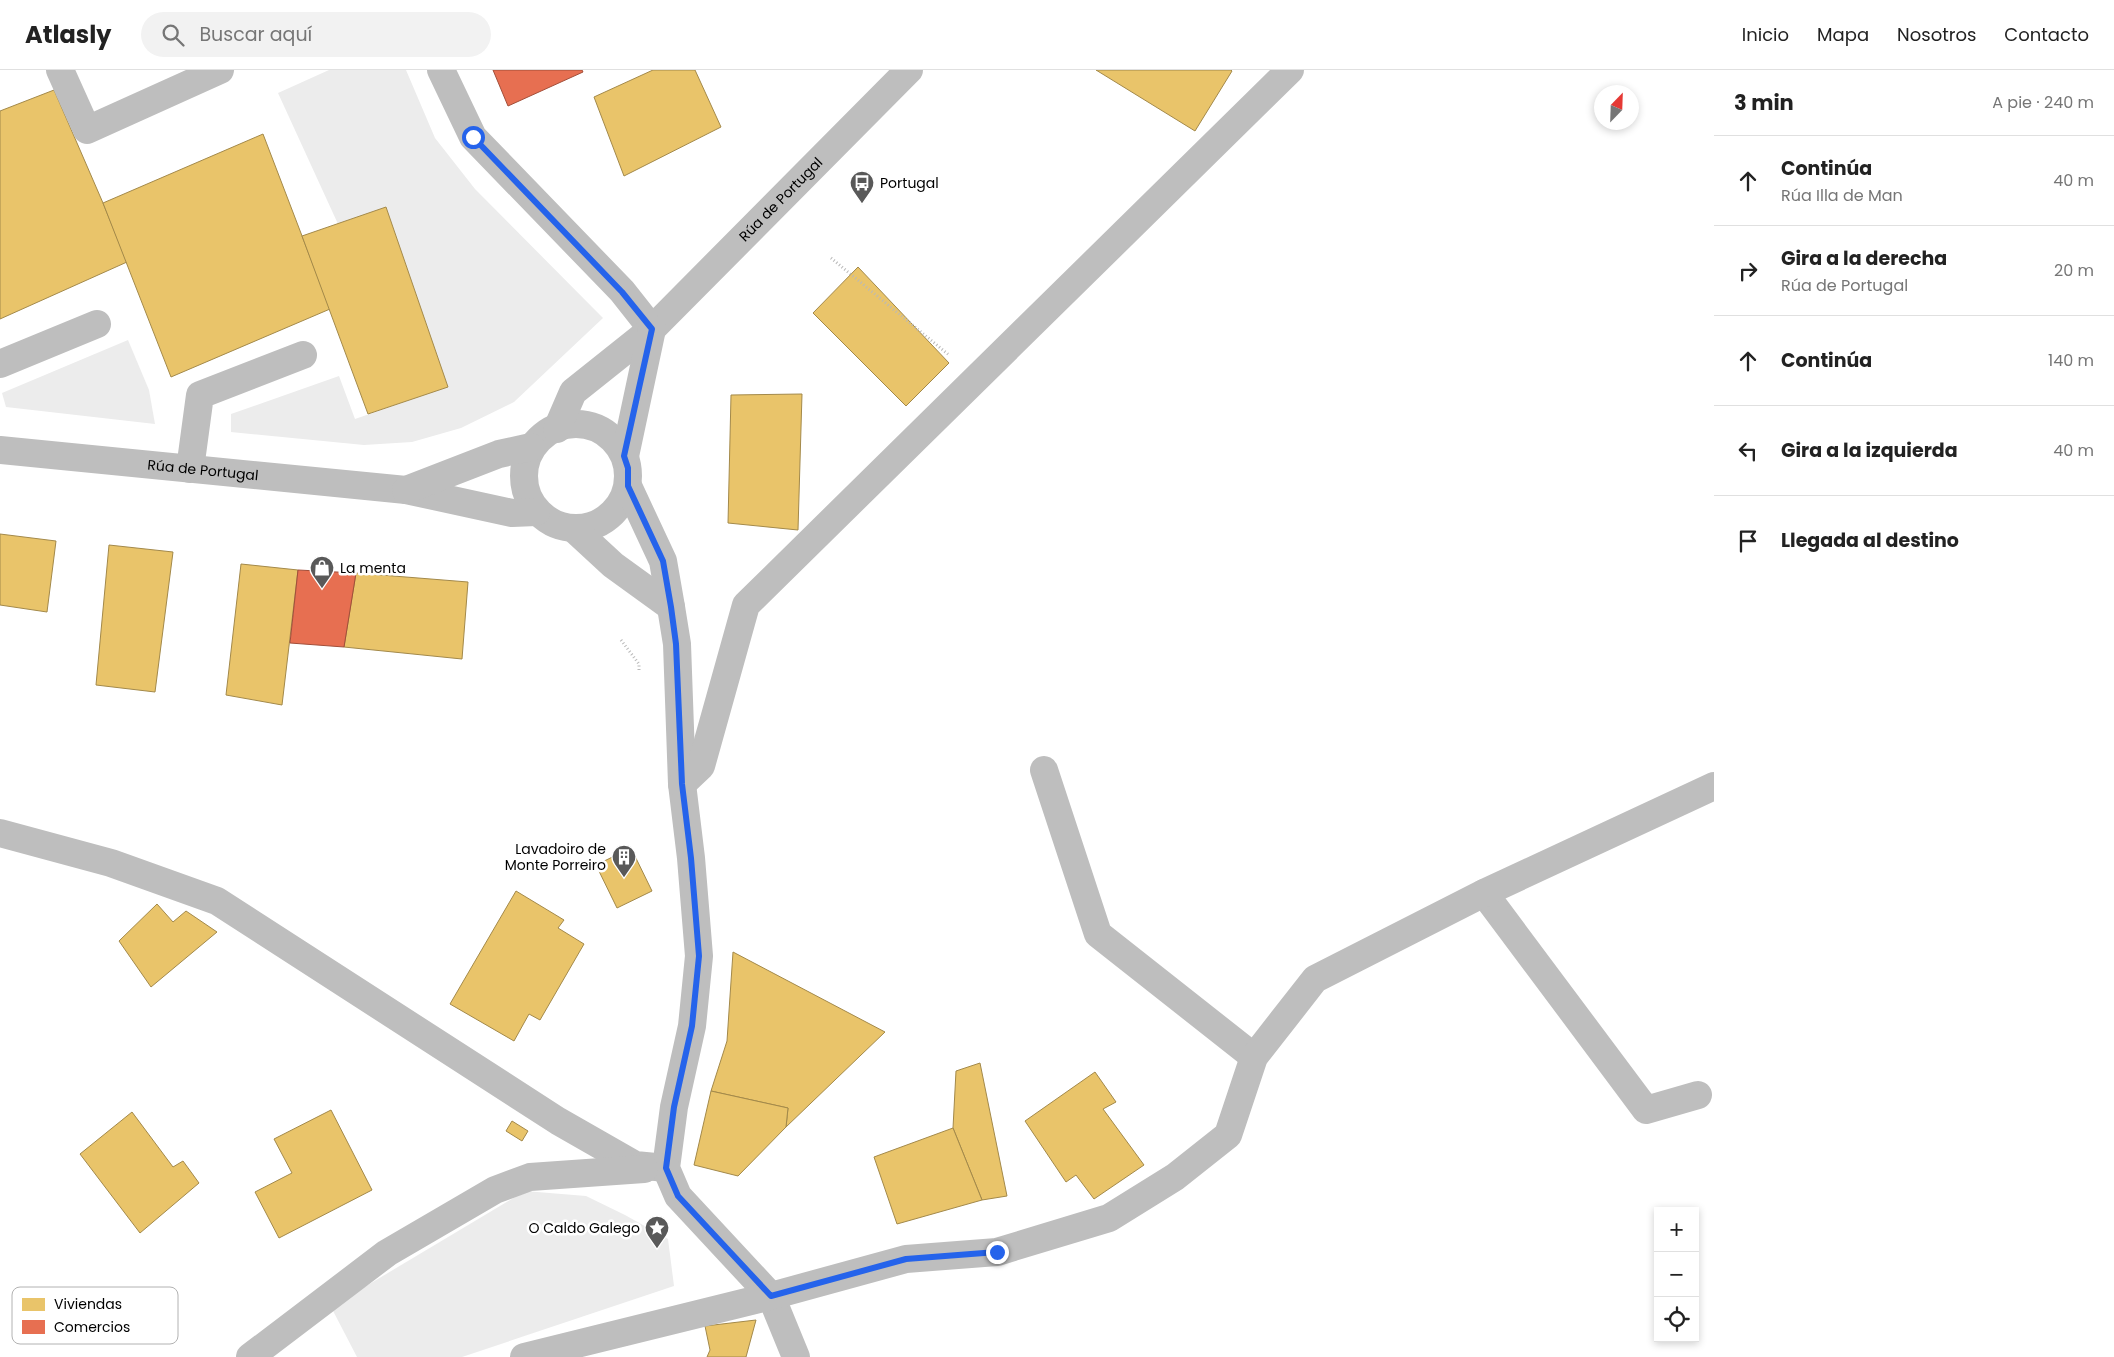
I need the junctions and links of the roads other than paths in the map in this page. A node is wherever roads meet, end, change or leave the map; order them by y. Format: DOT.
graph roads {
  1 [pos="60,70"];
  2 [pos="220,70"];
  3 [pos="442,70"];
  4 [pos="909,70"];
  5 [pos="1290,70"];
  6 [pos="97,324"];
  7 [pos="652,329"];
  8 [pos="303,355"];
  9 [pos="0,364"];
  10 [pos="556,429"];
  11 [pos="531,447"];
  12 [pos="0,450"];
  13 [pos="624,456"];
  14 [pos="190,469"];
  15 [pos="628,486"];
  16 [pos="406,490"];
  17 [pos="536,512"];
  18 [pos="574,529"];
  19 [pos="671,607"];
  20 [pos="1044,770"];
  21 [pos="682,784"];
  22 [pos="1714,786"];
  23 [pos="0,833"];
  24 [pos="1484,893"];
  25 [pos="1254,1057"];
  26 [pos="1698,1095"];
  27 [pos="666,1168"];
  28 [pos="771,1296"];
  29 [pos="250,1357"];
  30 [pos="524,1357"];
  31 [pos="796,1357"];
  1 -- 2 [label="street"];
  3 -- 7 [label="street"];
  4 -- 7 [label="street, Rúa de Portugal"];
  5 -- 21 [label="street"];
  6 -- 9 [label="street"];
  7 -- 10 [label="street, Rúa de Portugal"];
  7 -- 13 [label="street"];
  8 -- 14 [label="street"];
  10 -- 11 [label="street"];
  10 -- 13 [label="street"];
  11 -- 16 [label="street, Rúa de Portugal"];
  11 -- 17 [label="street"];
  12 -- 14 [label="street, Rúa de Portugal"];
  13 -- 15 [label="street"];
  14 -- 16 [label="street, Rúa de Portugal"];
  15 -- 18 [label="street"];
  15 -- 19 [label="street"];
  16 -- 17 [label="street, Rúa de Portugal"];
  17 -- 18 [label="street"];
  18 -- 19 [label="street"];
  19 -- 21 [label="street"];
  20 -- 25 [label="street"];
  21 -- 27 [label="street"];
  22 -- 24 [label="street"];
  23 -- 27 [label="street"];
  24 -- 25 [label="street"];
  24 -- 26 [label="street"];
  25 -- 28 [label="street"];
  27 -- 28 [label="street"];
  27 -- 29 [label="street"];
  28 -- 30 [label="street"];
  28 -- 31 [label="street"];
}
